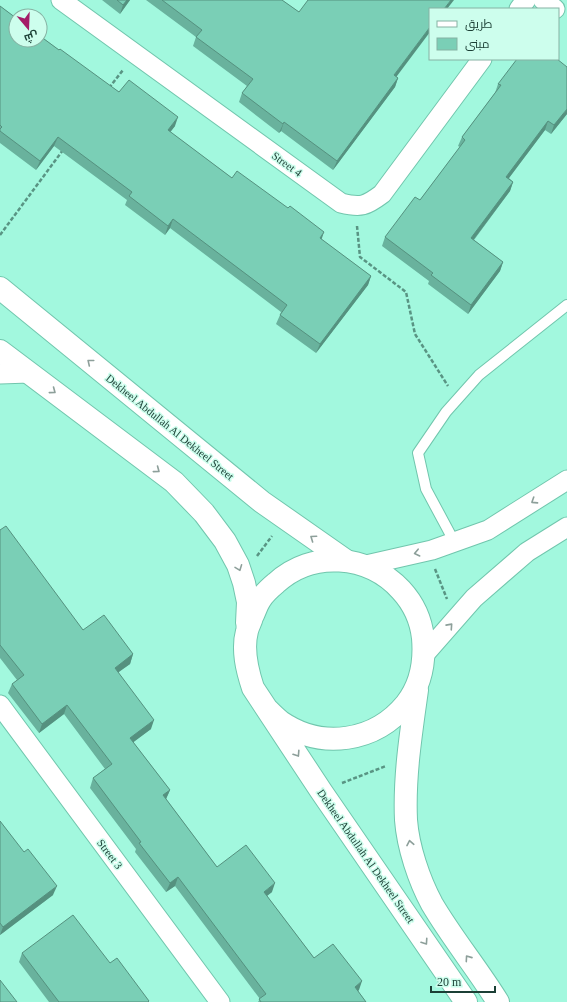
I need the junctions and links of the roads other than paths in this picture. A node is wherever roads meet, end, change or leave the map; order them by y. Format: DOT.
graph roads {
  1 [pos="61,0"];
  2 [pos="526,0"];
  3 [pos="543,0"];
  4 [pos="520,8"];
  5 [pos="554,8"];
  6 [pos="559,12"];
  7 [pos="567,18"];
  8 [pos="481,60"];
  9 [pos="0,288"];
  10 [pos="567,305"];
  11 [pos="0,351"];
  12 [pos="29,373"];
  13 [pos="0,374"];
  14 [pos="567,480"];
  15 [pos="567,527"];
  16 [pos="455,543"];
  17 [pos="345,560"];
  18 [pos="366,565"];
  19 [pos="246,631"];
  20 [pos="424,655"];
  21 [pos="418,683"];
  22 [pos="0,706"];
  23 [pos="268,710"];
  24 [pos="220,1002"];
  25 [pos="466,1002"];
  26 [pos="498,1002"];
  1 -- 8 [label="street, Street 4"];
  2 -- 4 [label="street"];
  3 -- 5 [label="street"];
  6 -- 7 [label="street"];
  17 -- 9 [label="street, Dekheel Abdullah Al Dekheel Street, one-way"];
  10 -- 16 [label="lane"];
  11 -- 12 [label="street"];
  12 -- 13 [label="street"];
  12 -- 19 [label="street, one-way"];
  14 -- 16 [label="street, one-way"];
  20 -- 15 [label="street, one-way"];
  16 -- 18 [label="street, one-way"];
  17 -- 18 [label="street"];
  17 -- 19 [label="street"];
  18 -- 20 [label="street"];
  19 -- 23 [label="street"];
  20 -- 21 [label="street"];
  21 -- 23 [label="street"];
  26 -- 21 [label="street, one-way"];
  22 -- 24 [label="street, Street 3"];
  23 -- 25 [label="street, Dekheel Abdullah Al Dekheel Street, one-way"];
}
